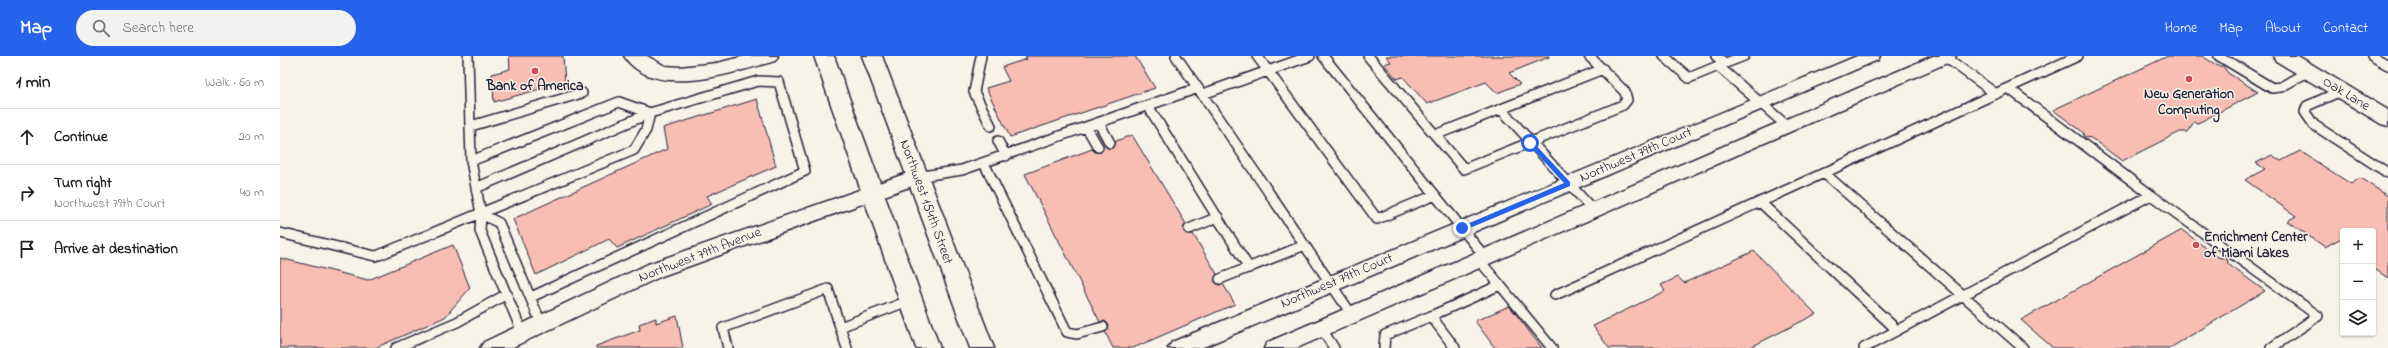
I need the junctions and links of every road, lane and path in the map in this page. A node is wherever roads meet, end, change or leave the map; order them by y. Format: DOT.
graph roads {
  1 [pos="468,56"];
  2 [pos="634,56"];
  3 [pos="768,56"];
  4 [pos="824,56"];
  5 [pos="872,56"];
  6 [pos="981,56"];
  7 [pos="1176,56"];
  8 [pos="1257,56"];
  9 [pos="1310,56"];
  10 [pos="1323,56"];
  11 [pos="1368,56"];
  12 [pos="1589,56"];
  13 [pos="1664,56"];
  14 [pos="1716,56"];
  15 [pos="1744,56"];
  16 [pos="1872,56"];
  17 [pos="1946,56"];
  18 [pos="2078,56"];
  19 [pos="2219,56"];
  20 [pos="2283,56"];
  21 [pos="2372,56"];
  22 [pos="1721,65"];
  23 [pos="2388,65"];
  24 [pos="1603,69"];
  25 [pos="1268,71"];
  26 [pos="2309,71"];
  27 [pos="2008,88"];
  28 [pos="1200,91"];
  29 [pos="2341,91"];
  30 [pos="582,93"];
  31 [pos="1996,94"];
  32 [pos="1760,103"];
  33 [pos="1148,106"];
  34 [pos="1501,109"];
  35 [pos="650,113"];
  36 [pos="2388,119"];
  37 [pos="1099,123"];
  38 [pos="471,126"];
  39 [pos="991,126"];
  40 [pos="1786,126"];
  41 [pos="1087,128"];
  42 [pos="1435,135"];
  43 [pos="998,141"];
  44 [pos="1110,143"];
  45 [pos="1530,143"];
  46 [pos="1098,147"];
  47 [pos="1006,156"];
  48 [pos="471,161"];
  49 [pos="984,163"];
  50 [pos="1824,173"];
  51 [pos="2388,173"];
  52 [pos="916,177"];
  53 [pos="1568,184"];
  54 [pos="476,188"];
  55 [pos="872,191"];
  56 [pos="1435,195"];
  57 [pos="2151,195"];
  58 [pos="1760,202"];
  59 [pos="1593,210"];
  60 [pos="480,214"];
  61 [pos="1218,217"];
  62 [pos="1189,228"];
  63 [pos="1462,228"];
  64 [pos="280,233"];
  65 [pos="1305,245"];
  66 [pos="1482,258"];
  67 [pos="1249,268"];
  68 [pos="1220,279"];
  69 [pos="1331,284"];
  70 [pos="1500,285"];
  71 [pos="507,294"];
  72 [pos="1554,295"];
  73 [pos="1962,295"];
  74 [pos="531,297"];
  75 [pos="911,300"];
  76 [pos="1352,315"];
  77 [pos="1431,316"];
  78 [pos="541,324"];
  79 [pos="840,327"];
  80 [pos="1103,327"];
  81 [pos="1321,328"];
  82 [pos="1897,330"];
  83 [pos="522,332"];
  84 [pos="396,348"];
  85 [pos="491,348"];
  86 [pos="728,348"];
  87 [pos="847,348"];
  88 [pos="928,348"];
  89 [pos="982,348"];
  90 [pos="1179,348"];
  91 [pos="1275,348"];
  92 [pos="1334,348"];
  93 [pos="1384,348"];
  94 [pos="1455,348"];
  95 [pos="1552,348"];
  96 [pos="1864,348"];
  97 [pos="2023,348"];
  98 [pos="2271,348"];
  1 -- 38 [label="lane"];
  2 -- 3 [label="main road"];
  4 -- 55 [label="main road"];
  5 -- 52 [label="main road, Northwest 154th Street"];
  6 -- 39 [label="lane"];
  7 -- 28 [label="lane"];
  8 -- 25 [label="lane"];
  9 -- 25 [label="lane"];
  10 -- 56 [label="lane"];
  11 -- 42 [label="lane"];
  12 -- 24 [label="lane"];
  13 -- 22 [label="lane"];
  14 -- 22 [label="lane"];
  15 -- 22 [label="lane"];
  16 -- 32 [label="street, Northwest 79th Court"];
  17 -- 31 [label="lane"];
  17 -- 40 [label="street"];
  18 -- 27 [label="lane"];
  19 -- 26 [label="lane"];
  20 -- 26 [label="main road, Oak Lane"];
  21 -- 23 [label="lane"];
  22 -- 32 [label="lane"];
  24 -- 34 [label="lane"];
  24 -- 45 [label="lane"];
  25 -- 28 [label="lane"];
  25 -- 56 [label="lane"];
  26 -- 29 [label="main road, Oak Lane"];
  27 -- 31 [label="lane"];
  27 -- 57 [label="lane"];
  28 -- 33 [label="lane"];
  28 -- 65 [label="lane"];
  29 -- 36 [label="main road, Oak Lane"];
  29 -- 51 [label="lane"];
  30 -- 38 [label="lane"];
  31 -- 50 [label="lane"];
  32 -- 40 [label="lane"];
  32 -- 53 [label="street, Northwest 79th Court"];
  33 -- 37 [label="lane"];
  33 -- 61 [label="lane"];
  34 -- 42 [label="lane"];
  34 -- 45 [label="lane"];
  35 -- 48 [label="lane"];
  35 -- 54 [label="lane"];
  35 -- 60 [label="lane"];
  35 -- 74 [label="lane"];
  37 -- 41 [label="lane"];
  37 -- 44 [label="lane"];
  38 -- 48 [label="lane"];
  40 -- 59 [label="street"];
  41 -- 46 [label="lane"];
  41 -- 47 [label="lane"];
  42 -- 45 [label="lane"];
  43 -- 47 [label="lane"];
  45 -- 53 [label="lane"];
  47 -- 49 [label="lane"];
  48 -- 54 [label="lane"];
  49 -- 52 [label="lane"];
  49 -- 80 [label="lane"];
  50 -- 58 [label="lane"];
  50 -- 73 [label="lane"];
  52 -- 55 [label="street, Northwest 79th Avenue"];
  52 -- 89 [label="main road, Northwest 154th Street"];
  53 -- 59 [label="lane"];
  53 -- 63 [label="street, Northwest 79th Court"];
  54 -- 60 [label="lane"];
  55 -- 75 [label="main road"];
  55 -- 78 [label="street, Northwest 79th Avenue"];
  56 -- 63 [label="lane"];
  57 -- 73 [label="lane"];
  57 -- 98 [label="lane"];
  58 -- 72 [label="lane"];
  58 -- 82 [label="lane"];
  59 -- 66 [label="street"];
  60 -- 64 [label="lane"];
  60 -- 71 [label="lane"];
  60 -- 74 [label="lane"];
  61 -- 62 [label="lane"];
  61 -- 67 [label="lane"];
  63 -- 66 [label="lane"];
  63 -- 69 [label="street, Northwest 79th Court"];
  65 -- 67 [label="lane"];
  65 -- 69 [label="lane"];
  66 -- 70 [label="lane"];
  66 -- 76 [label="street"];
  67 -- 68 [label="lane"];
  69 -- 76 [label="lane"];
  69 -- 90 [label="street, Northwest 79th Court"];
  70 -- 77 [label="lane"];
  70 -- 95 [label="lane"];
  71 -- 83 [label="lane"];
  71 -- 84 [label="lane"];
  73 -- 82 [label="lane"];
  73 -- 97 [label="lane"];
  74 -- 78 [label="lane"];
  75 -- 79 [label="lane"];
  75 -- 88 [label="main road"];
  76 -- 81 [label="street"];
  77 -- 93 [label="lane"];
  77 -- 94 [label="lane"];
  78 -- 83 [label="street, Northwest 79th Avenue"];
  79 -- 86 [label="lane"];
  79 -- 87 [label="lane"];
  81 -- 91 [label="street"];
  81 -- 92 [label="lane"];
  82 -- 96 [label="lane"];
  83 -- 85 [label="street, Northwest 79th Avenue"];
}
